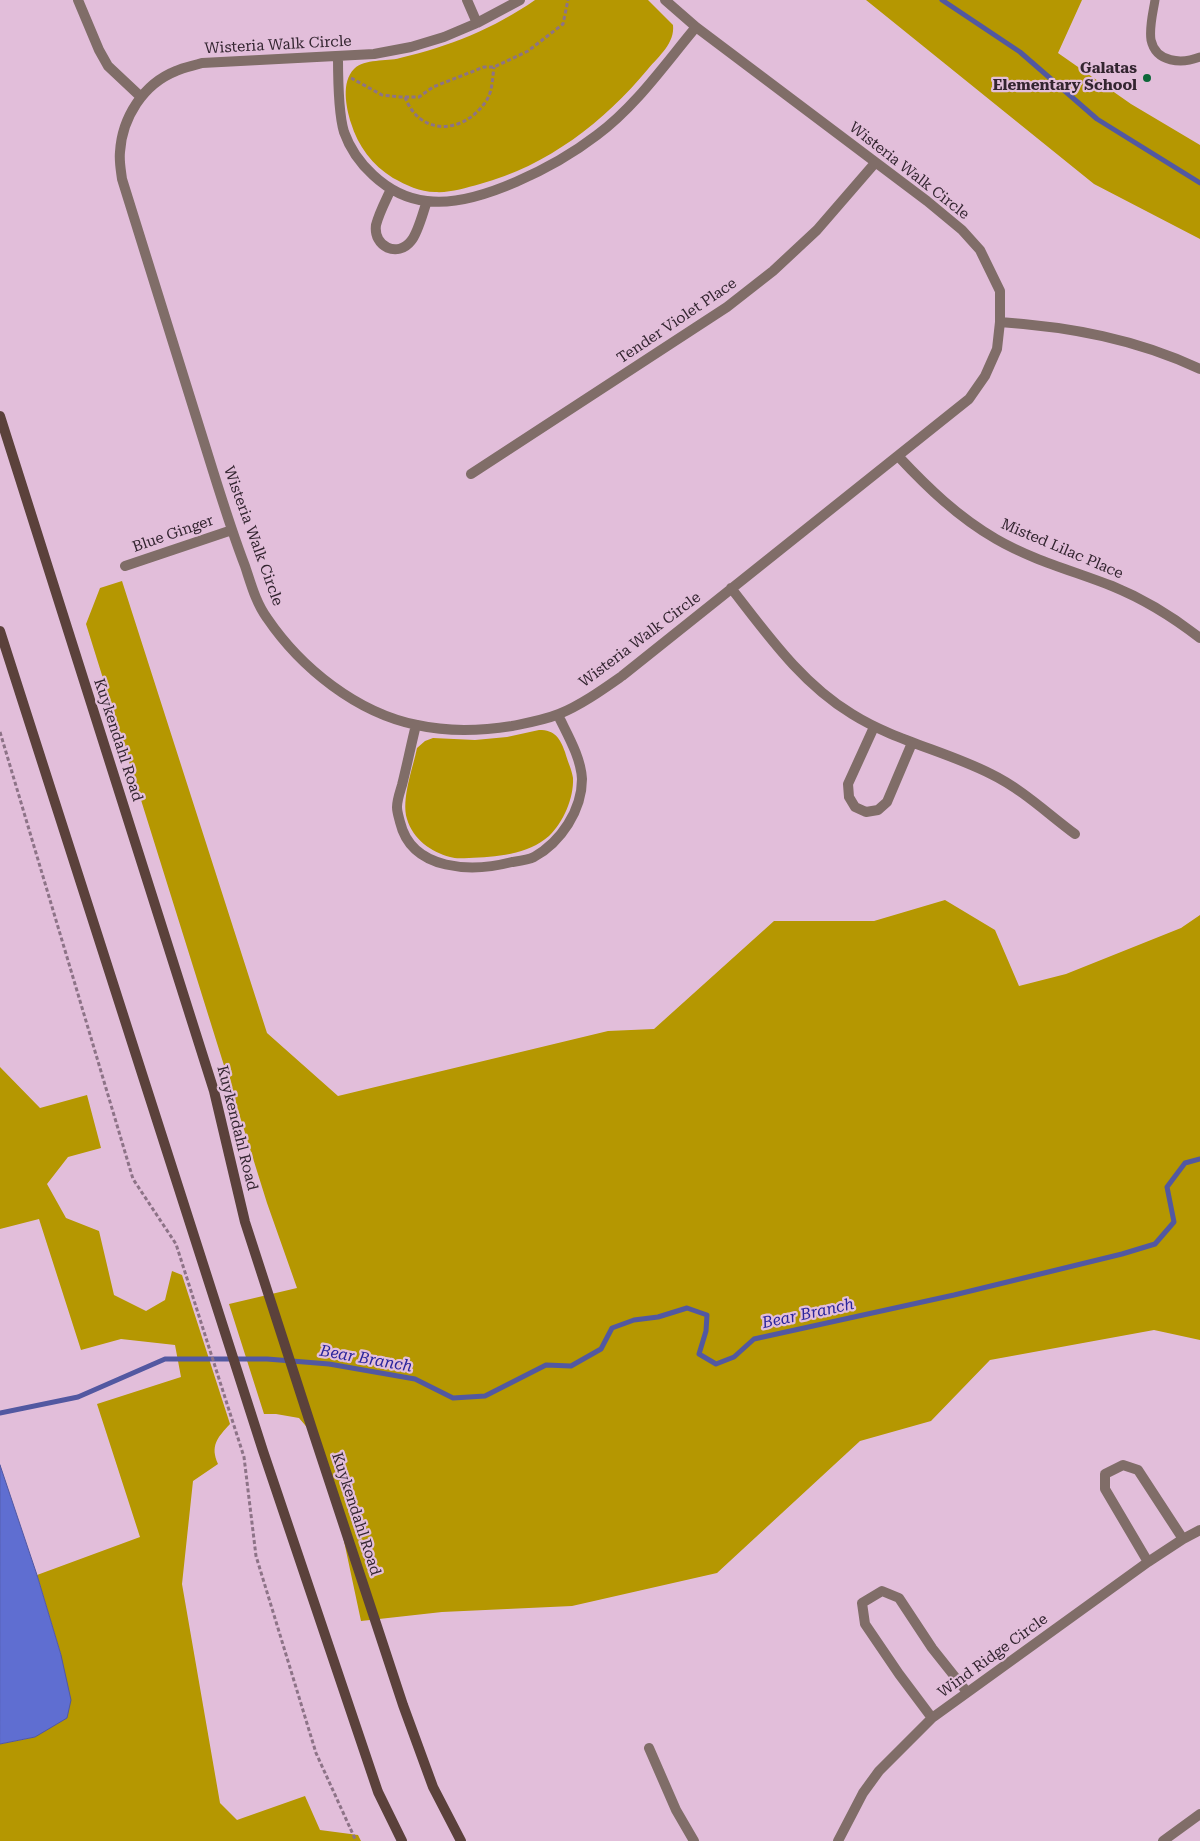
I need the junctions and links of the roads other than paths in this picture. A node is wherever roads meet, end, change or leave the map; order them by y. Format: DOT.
graph roads {
  1 [pos="78,0"];
  2 [pos="467,0"];
  3 [pos="520,0"];
  4 [pos="665,0"];
  5 [pos="1155,0"];
  6 [pos="478,23"];
  7 [pos="696,27"];
  8 [pos="338,57"];
  9 [pos="1200,57"];
  10 [pos="141,97"];
  11 [pos="875,163"];
  12 [pos="391,188"];
  13 [pos="427,201"];
  14 [pos="1000,322"];
  15 [pos="1200,369"];
  16 [pos="0,416"];
  17 [pos="898,456"];
  18 [pos="471,474"];
  19 [pos="232,530"];
  20 [pos="125,566"];
  21 [pos="731,588"];
  22 [pos="0,631"];
  23 [pos="1200,638"];
  24 [pos="558,714"];
  25 [pos="416,725"];
  26 [pos="874,727"];
  27 [pos="912,743"];
  28 [pos="1075,834"];
  29 [pos="1200,1530"];
  30 [pos="1183,1539"];
  31 [pos="1148,1562"];
  32 [pos="968,1692"];
  33 [pos="932,1718"];
  34 [pos="649,1748"];
  35 [pos="1200,1814"];
  36 [pos="402,1841"];
  37 [pos="461,1841"];
  38 [pos="694,1841"];
  39 [pos="838,1841"];
  40 [pos="1163,1841"];
  1 -- 10 [label="street"];
  2 -- 6 [label="street"];
  3 -- 6 [label="street, Wisteria Walk Circle"];
  4 -- 7 [label="street, Wisteria Walk Circle"];
  5 -- 9 [label="lane"];
  6 -- 8 [label="street, Wisteria Walk Circle"];
  7 -- 11 [label="street, Wisteria Walk Circle"];
  7 -- 13 [label="street"];
  8 -- 10 [label="street, Wisteria Walk Circle"];
  8 -- 12 [label="street"];
  10 -- 19 [label="street, Wisteria Walk Circle"];
  11 -- 14 [label="street, Wisteria Walk Circle"];
  11 -- 18 [label="street, Tender Violet Place"];
  12 -- 13 [label="street"];
  12 -- 13 [label="street"];
  14 -- 15 [label="street"];
  14 -- 17 [label="street, Wisteria Walk Circle"];
  16 -- 37 [label="main road, Kuykendahl Road"];
  17 -- 21 [label="street, Wisteria Walk Circle"];
  17 -- 23 [label="street, Misted Lilac Place"];
  19 -- 20 [label="street, Blue Ginger"];
  19 -- 25 [label="street, Wisteria Walk Circle"];
  21 -- 24 [label="street, Wisteria Walk Circle"];
  21 -- 26 [label="street"];
  22 -- 36 [label="main road"];
  24 -- 25 [label="street, Wisteria Walk Circle"];
  24 -- 25 [label="street"];
  26 -- 27 [label="street"];
  26 -- 27 [label="street"];
  27 -- 28 [label="street"];
  29 -- 30 [label="street, Wind Ridge Circle"];
  30 -- 31 [label="street, Wind Ridge Circle"];
  30 -- 31 [label="street"];
  31 -- 32 [label="street, Wind Ridge Circle"];
  32 -- 33 [label="street, Wind Ridge Circle"];
  32 -- 33 [label="street"];
  33 -- 39 [label="street, Wind Ridge Circle"];
  34 -- 38 [label="street"];
  35 -- 40 [label="street"];
}
